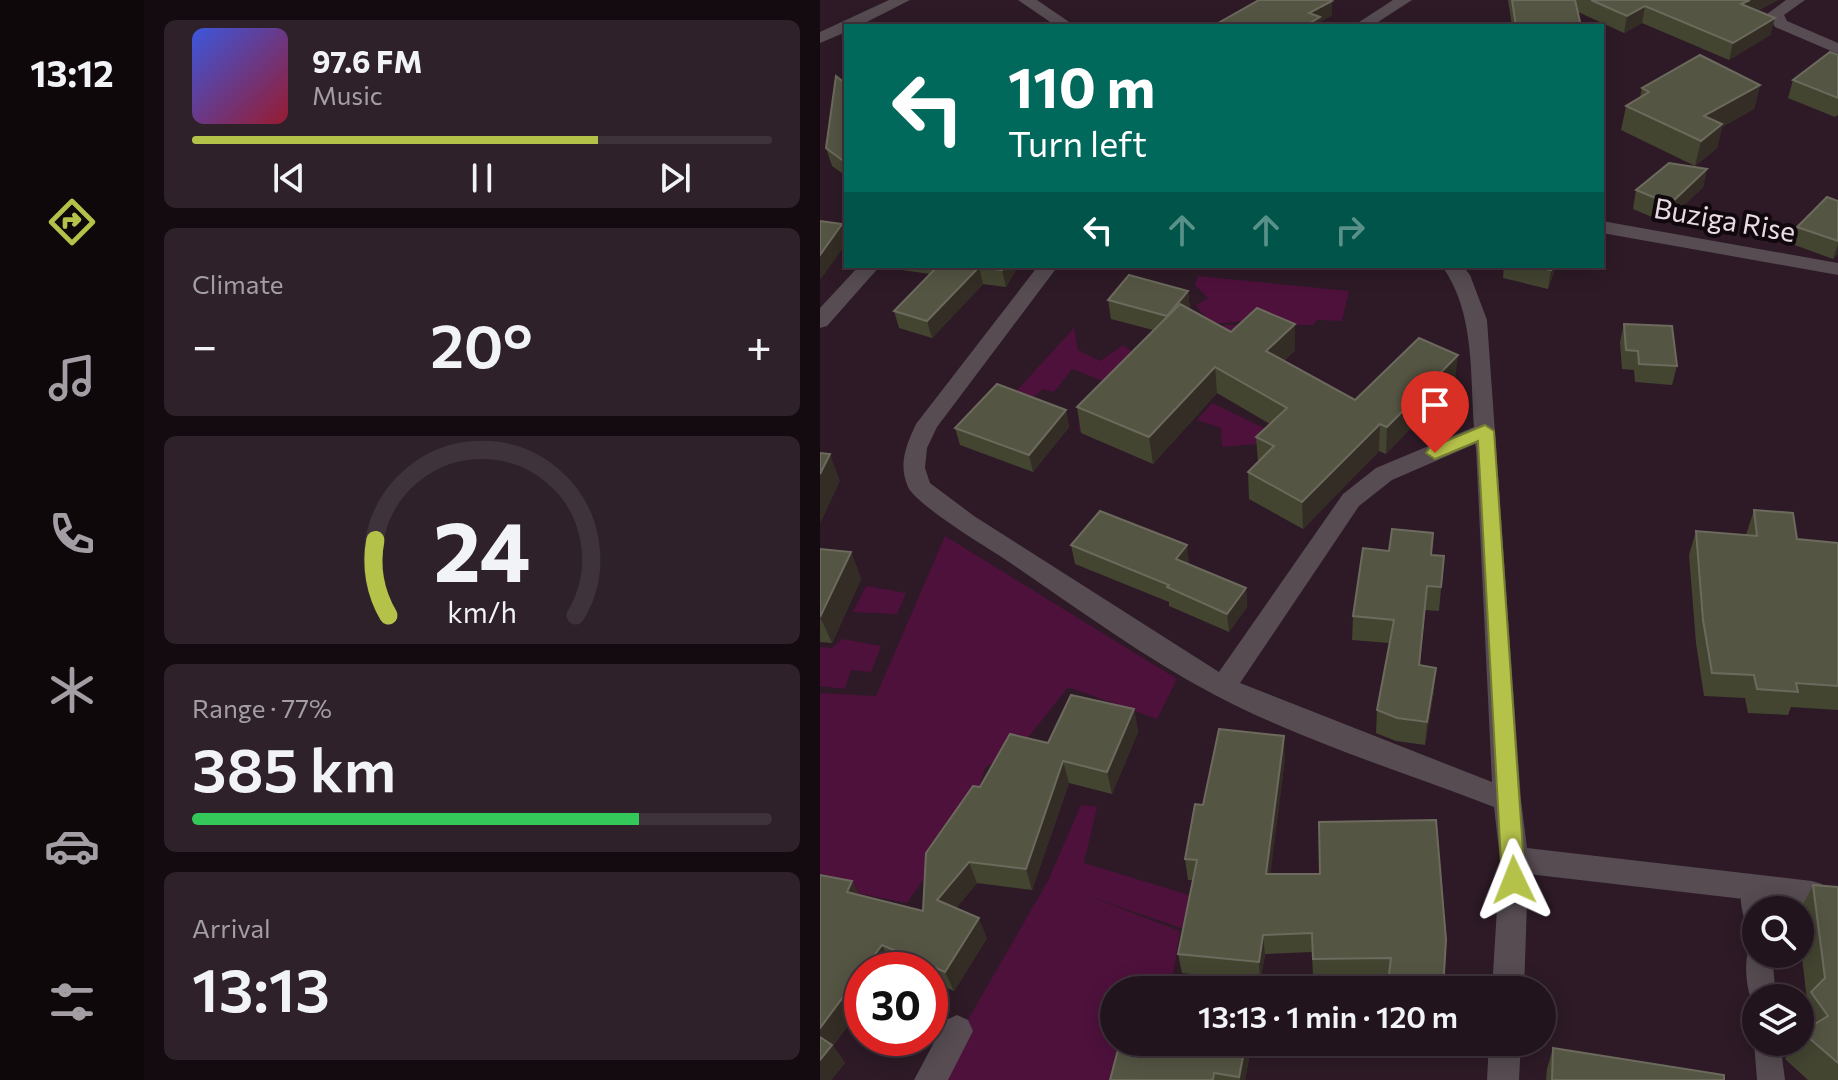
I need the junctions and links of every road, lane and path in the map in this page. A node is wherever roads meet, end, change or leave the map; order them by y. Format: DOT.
graph roads {
  1 [pos="902,0"];
  2 [pos="1026,0"];
  3 [pos="1404,0"];
  4 [pos="1797,0"];
  5 [pos="850,24"];
  6 [pos="1064,24"];
  7 [pos="1364,24"];
  8 [pos="844,27"];
  9 [pos="820,38"];
  10 [pos="1838,49"];
  11 [pos="1604,227"];
  12 [pos="868,268"];
  13 [pos="1046,268"];
  14 [pos="1454,268"];
  15 [pos="1838,269"];
  16 [pos="820,321"];
  17 [pos="1485,431"];
  18 [pos="1223,687"];
  19 [pos="1507,800"];
  20 [pos="1514,859"];
  21 [pos="1812,894"];
  22 [pos="1798,896"];
  23 [pos="1742,900"];
  24 [pos="1509,976"];
  25 [pos="957,1031"];
  26 [pos="1504,1056"];
  27 [pos="1768,1056"];
  28 [pos="930,1080"];
  29 [pos="1503,1080"];
  30 [pos="1771,1080"];
  1 -- 5 [label="street"];
  2 -- 6 [label="street"];
  3 -- 7 [label="street"];
  4 -- 10 [label="street"];
  8 -- 9 [label="street"];
  11 -- 15 [label="street, Buziga Rise"];
  12 -- 16 [label="street"];
  13 -- 18 [label="street"];
  14 -- 17 [label="street"];
  17 -- 18 [label="street"];
  17 -- 19 [label="street"];
  18 -- 19 [label="street"];
  19 -- 20 [label="street"];
  20 -- 23 [label="street"];
  20 -- 24 [label="street"];
  21 -- 22 [label="street"];
  25 -- 28 [label="street"];
  26 -- 29 [label="street"];
  27 -- 30 [label="lane"];
}
